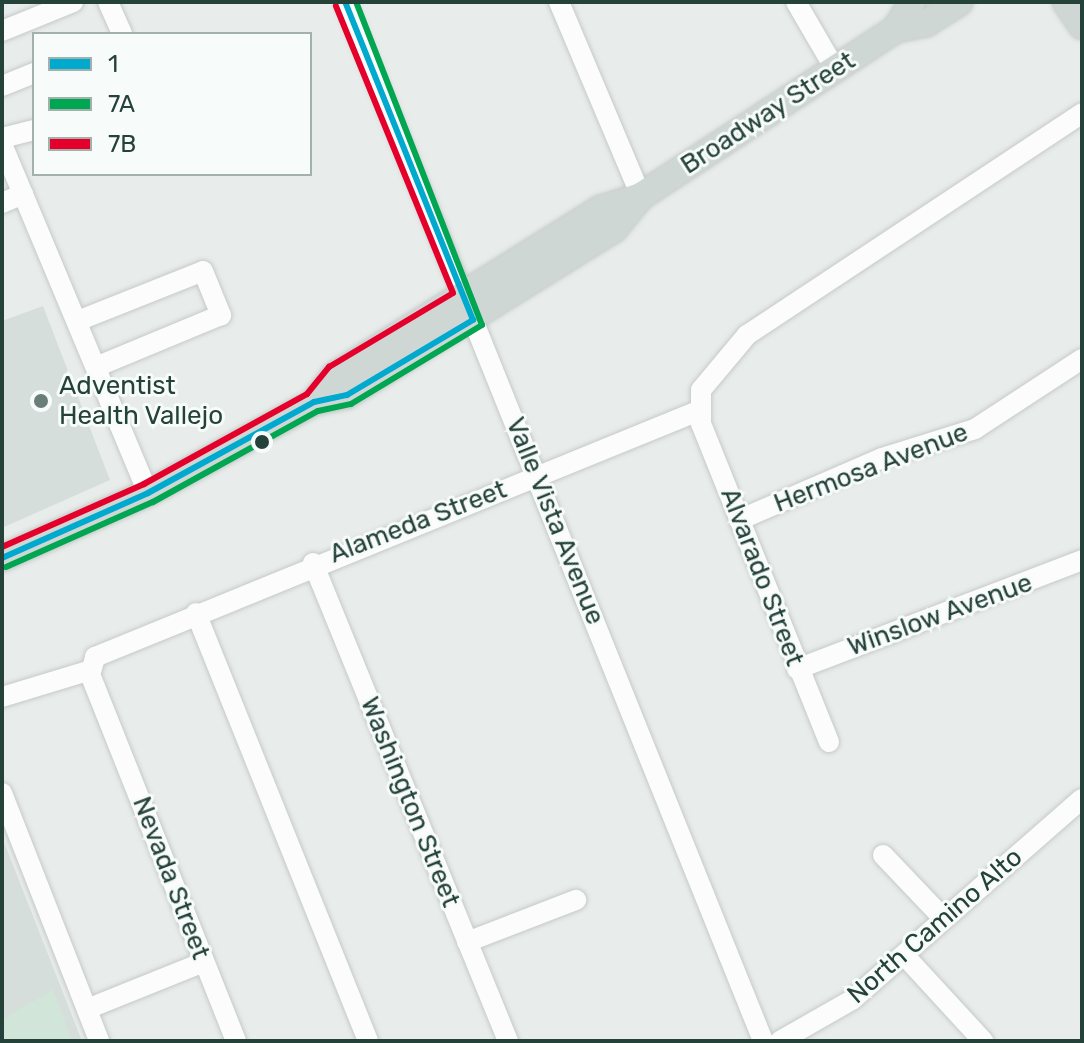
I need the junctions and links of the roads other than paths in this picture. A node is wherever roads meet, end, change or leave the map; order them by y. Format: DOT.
graph roads {
  1 [pos="73,2"];
  2 [pos="108,2"];
  3 [pos="345,2"];
  4 [pos="559,2"];
  5 [pos="796,2"];
  6 [pos="912,2"];
  7 [pos="959,2"];
  8 [pos="1066,2"];
  9 [pos="38,9"];
  10 [pos="1082,26"];
  11 [pos="896,29"];
  12 [pos="2,31"];
  13 [pos="121,32"];
  14 [pos="835,69"];
  15 [pos="32,74"];
  16 [pos="2,86"];
  17 [pos="1082,113"];
  18 [pos="32,131"];
  19 [pos="2,141"];
  20 [pos="23,194"];
  21 [pos="641,196"];
  22 [pos="2,203"];
  23 [pos="469,308"];
  24 [pos="80,320"];
  25 [pos="1082,359"];
  26 [pos="98,366"];
  27 [pos="698,411"];
  28 [pos="534,477"];
  29 [pos="148,493"];
  30 [pos="739,520"];
  31 [pos="2,558"];
  32 [pos="1082,560"];
  33 [pos="313,563"];
  34 [pos="196,613"];
  35 [pos="797,669"];
  36 [pos="91,670"];
  37 [pos="2,697"];
  38 [pos="829,742"];
  39 [pos="2,793"];
  40 [pos="1082,799"];
  41 [pos="883,855"];
  42 [pos="576,900"];
  43 [pos="943,918"];
  44 [pos="467,942"];
  45 [pos="904,955"];
  46 [pos="204,962"];
  47 [pos="87,1009"];
  48 [pos="99,1041"];
  49 [pos="236,1041"];
  50 [pos="368,1041"];
  51 [pos="508,1041"];
  52 [pos="763,1041"];
  53 [pos="780,1041"];
  54 [pos="983,1041"];
  1 -- 9 [label="street"];
  2 -- 13 [label="street"];
  3 -- 23 [label="street, Valle Vista Avenue"];
  4 -- 21 [label="street"];
  5 -- 14 [label="street"];
  6 -- 11 [label="main road, Broadway Street"];
  7 -- 11 [label="main road, Broadway Street"];
  8 -- 10 [label="main road"];
  9 -- 12 [label="street"];
  11 -- 14 [label="main road, Broadway Street"];
  14 -- 21 [label="main road, Broadway Street"];
  15 -- 16 [label="street"];
  17 -- 27 [label="street"];
  18 -- 19 [label="street"];
  19 -- 20 [label="street"];
  20 -- 22 [label="street"];
  20 -- 24 [label="street"];
  21 -- 23 [label="main road, Broadway Street"];
  23 -- 28 [label="street, Valle Vista Avenue"];
  23 -- 29 [label="main road, Broadway Street"];
  24 -- 26 [label="street"];
  24 -- 26 [label="street"];
  25 -- 30 [label="street, Hermosa Avenue"];
  26 -- 29 [label="street"];
  27 -- 28 [label="street, Alameda Street"];
  27 -- 30 [label="street, Alvarado Street"];
  28 -- 33 [label="street, Alameda Street"];
  28 -- 52 [label="street, Valle Vista Avenue"];
  29 -- 31 [label="main road, Broadway Street"];
  30 -- 35 [label="street, Alvarado Street"];
  32 -- 35 [label="street, Winslow Avenue"];
  33 -- 34 [label="street, Alameda Street"];
  33 -- 44 [label="street, Washington Street"];
  34 -- 36 [label="street, Alameda Street"];
  34 -- 50 [label="street"];
  35 -- 38 [label="street, Alvarado Street"];
  36 -- 37 [label="street"];
  36 -- 46 [label="street, Nevada Street"];
  39 -- 47 [label="street"];
  40 -- 43 [label="street, North Camino Alto"];
  41 -- 43 [label="street"];
  42 -- 44 [label="street"];
  43 -- 45 [label="street, North Camino Alto"];
  44 -- 51 [label="street, Washington Street"];
  45 -- 53 [label="street, North Camino Alto"];
  45 -- 54 [label="street"];
  46 -- 47 [label="street"];
  46 -- 49 [label="street, Nevada Street"];
  47 -- 48 [label="street"];
}
